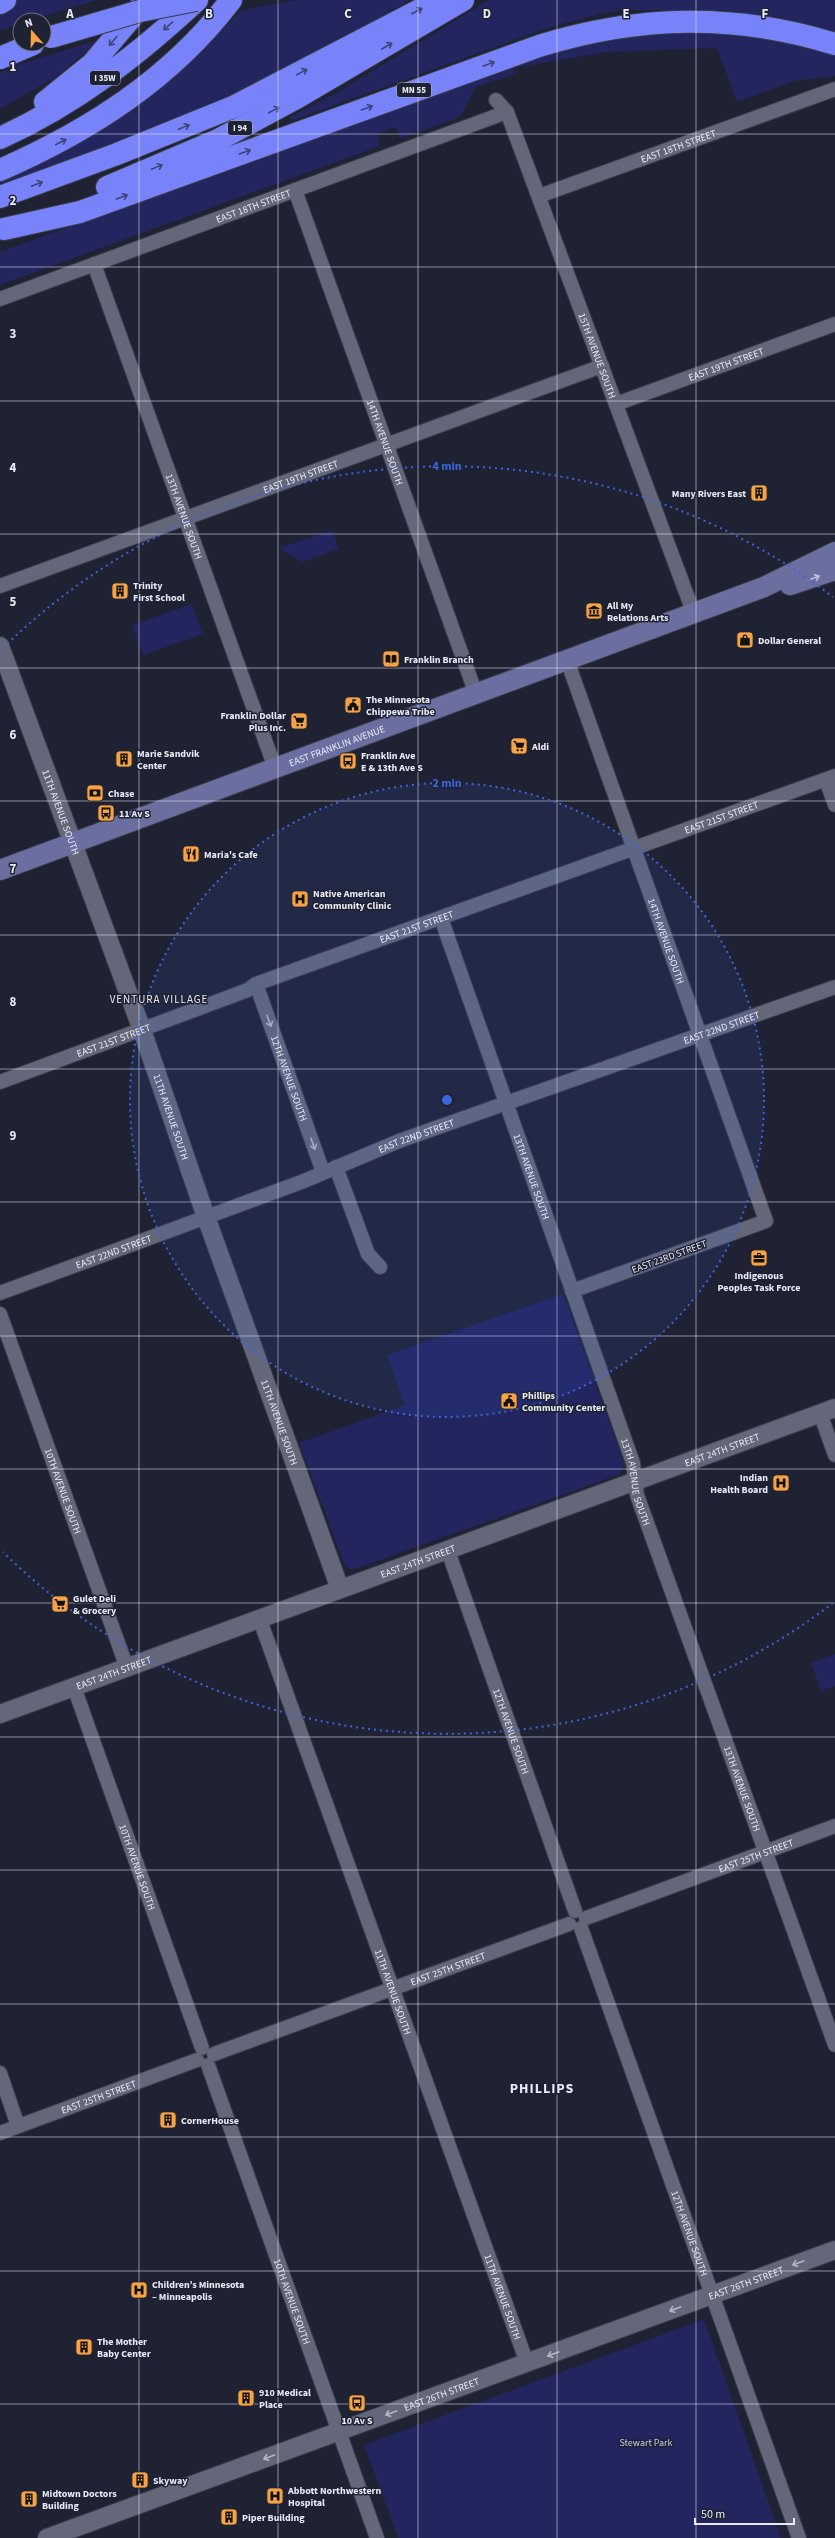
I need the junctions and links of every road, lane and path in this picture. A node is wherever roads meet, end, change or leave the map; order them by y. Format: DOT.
graph roads {
  1 [pos="5,0"];
  2 [pos="146,0"];
  3 [pos="197,0"];
  4 [pos="231,0"];
  5 [pos="237,0"];
  6 [pos="440,0"];
  7 [pos="463,0"];
  8 [pos="0,3"];
  9 [pos="52,37"];
  10 [pos="835,44"];
  11 [pos="12,49"];
  12 [pos="14,52"];
  13 [pos="0,54"];
  14 [pos="180,54"];
  15 [pos="0,58"];
  16 [pos="835,89"];
  17 [pos="496,100"];
  18 [pos="507,112"];
  19 [pos="0,129"];
  20 [pos="0,138"];
  21 [pos="0,170"];
  22 [pos="295,190"];
  23 [pos="539,196"];
  24 [pos="0,197"];
  25 [pos="2,229"];
  26 [pos="94,264"];
  27 [pos="0,298"];
  28 [pos="835,324"];
  29 [pos="602,366"];
  30 [pos="616,404"];
  31 [pos="387,445"];
  32 [pos="186,518"];
  33 [pos="835,552"];
  34 [pos="835,570"];
  35 [pos="0,586"];
  36 [pos="764,587"];
  37 [pos="694,614"];
  38 [pos="0,646"];
  39 [pos="567,660"];
  40 [pos="476,694"];
  41 [pos="275,768"];
  42 [pos="830,778"];
  43 [pos="835,805"];
  44 [pos="72,843"];
  45 [pos="633,849"];
  46 [pos="0,870"];
  47 [pos="441,918"];
  48 [pos="256,984"];
  49 [pos="835,987"];
  50 [pos="142,1030"];
  51 [pos="700,1035"];
  52 [pos="0,1082"];
  53 [pos="506,1103"];
  54 [pos="336,1167"];
  55 [pos="323,1172"];
  56 [pos="206,1217"];
  57 [pos="766,1220"];
  58 [pos="380,1267"];
  59 [pos="572,1291"];
  60 [pos="0,1293"];
  61 [pos="0,1314"];
  62 [pos="827,1410"];
  63 [pos="835,1455"];
  64 [pos="636,1480"];
  65 [pos="448,1551"];
  66 [pos="340,1589"];
  67 [pos="260,1620"];
  68 [pos="127,1668"];
  69 [pos="74,1687"];
  70 [pos="0,1714"];
  71 [pos="835,1826"];
  72 [pos="764,1851"];
  73 [pos="578,1920"];
  74 [pos="393,1990"];
  75 [pos="835,2045"];
  76 [pos="205,2057"];
  77 [pos="0,2073"];
  78 [pos="18,2126"];
  79 [pos="0,2133"];
  80 [pos="835,2250"];
  81 [pos="711,2295"];
  82 [pos="528,2363"];
  83 [pos="339,2431"];
  84 [pos="48,2538"];
  85 [pos="377,2538"];
  86 [pos="799,2538"];
  1 -- 8 [label="highway"];
  2 -- 19 [label="highway, one-way"];
  3 -- 9 [label="highway, bridge"];
  3 -- 20 [label="highway, I 35W, one-way"];
  4 -- 14 [label="highway"];
  5 -- 14 [label="highway"];
  24 -- 6 [label="highway, one-way"];
  25 -- 7 [label="highway, I 94, one-way"];
  25 -- 10 [label="highway, MN 55, one-way"];
  11 -- 13 [label="highway"];
  12 -- 15 [label="highway"];
  21 -- 14 [label="highway, one-way"];
  16 -- 23 [label="street, EAST 18TH STREET"];
  17 -- 18 [label="street, 15TH AVENUE SOUTH"];
  18 -- 22 [label="street, EAST 18TH STREET"];
  18 -- 23 [label="street, 15TH AVENUE SOUTH"];
  22 -- 26 [label="street, EAST 18TH STREET"];
  22 -- 31 [label="street, 14TH AVENUE SOUTH"];
  23 -- 29 [label="street, 15TH AVENUE SOUTH"];
  26 -- 27 [label="street, EAST 18TH STREET"];
  26 -- 32 [label="street, 13TH AVENUE SOUTH"];
  28 -- 30 [label="street, EAST 19TH STREET"];
  29 -- 30 [label="street, 15TH AVENUE SOUTH"];
  29 -- 31 [label="street, EAST 19TH STREET"];
  30 -- 37 [label="street, 15TH AVENUE SOUTH"];
  31 -- 32 [label="street, EAST 19TH STREET"];
  31 -- 40 [label="street, 14TH AVENUE SOUTH"];
  32 -- 35 [label="street, EAST 19TH STREET"];
  32 -- 41 [label="street, 13TH AVENUE SOUTH"];
  33 -- 36 [label="main road, EAST FRANKLIN AVENUE"];
  36 -- 34 [label="main road, EAST FRANKLIN AVENUE, one-way"];
  36 -- 37 [label="main road, EAST FRANKLIN AVENUE"];
  37 -- 39 [label="main road, EAST FRANKLIN AVENUE"];
  38 -- 44 [label="street, 11TH AVENUE SOUTH"];
  39 -- 40 [label="main road, EAST FRANKLIN AVENUE"];
  39 -- 45 [label="street, 14TH AVENUE SOUTH"];
  40 -- 41 [label="main road, EAST FRANKLIN AVENUE"];
  41 -- 44 [label="main road, EAST FRANKLIN AVENUE"];
  42 -- 43 [label="street"];
  42 -- 45 [label="street, EAST 21ST STREET"];
  44 -- 46 [label="main road, EAST FRANKLIN AVENUE"];
  44 -- 50 [label="street, 11TH AVENUE SOUTH"];
  45 -- 47 [label="street, EAST 21ST STREET"];
  45 -- 51 [label="street, 14TH AVENUE SOUTH"];
  47 -- 48 [label="street, EAST 21ST STREET"];
  47 -- 53 [label="street, 13TH AVENUE SOUTH"];
  48 -- 50 [label="street, EAST 21ST STREET"];
  48 -- 55 [label="street, 12TH AVENUE SOUTH, one-way"];
  49 -- 51 [label="street, EAST 22ND STREET"];
  50 -- 52 [label="street, EAST 21ST STREET"];
  50 -- 56 [label="street, 11TH AVENUE SOUTH"];
  51 -- 53 [label="street, EAST 22ND STREET"];
  51 -- 57 [label="street, 14TH AVENUE SOUTH"];
  53 -- 54 [label="street, EAST 22ND STREET"];
  53 -- 59 [label="street, 13TH AVENUE SOUTH"];
  54 -- 55 [label="street, EAST 22ND STREET"];
  54 -- 58 [label="street"];
  55 -- 56 [label="street, EAST 22ND STREET"];
  56 -- 60 [label="street, EAST 22ND STREET"];
  56 -- 66 [label="street, 11TH AVENUE SOUTH"];
  57 -- 59 [label="street, EAST 23RD STREET"];
  59 -- 64 [label="street, 13TH AVENUE SOUTH"];
  61 -- 68 [label="street, 10TH AVENUE SOUTH"];
  62 -- 63 [label="street"];
  62 -- 64 [label="street, EAST 24TH STREET"];
  64 -- 65 [label="street, EAST 24TH STREET"];
  64 -- 72 [label="street, 13TH AVENUE SOUTH"];
  65 -- 66 [label="street, EAST 24TH STREET"];
  65 -- 73 [label="street, 12TH AVENUE SOUTH"];
  66 -- 67 [label="street, EAST 24TH STREET"];
  67 -- 68 [label="street, EAST 24TH STREET"];
  67 -- 74 [label="street, 11TH AVENUE SOUTH"];
  68 -- 69 [label="street, EAST 24TH STREET"];
  69 -- 70 [label="street, EAST 24TH STREET"];
  69 -- 76 [label="street, 10TH AVENUE SOUTH"];
  71 -- 72 [label="street, EAST 25TH STREET"];
  72 -- 73 [label="street, EAST 25TH STREET"];
  72 -- 75 [label="street, 13TH AVENUE SOUTH"];
  73 -- 74 [label="street, EAST 25TH STREET"];
  73 -- 81 [label="street, 12TH AVENUE SOUTH"];
  74 -- 76 [label="street, EAST 25TH STREET"];
  74 -- 82 [label="street, 11TH AVENUE SOUTH"];
  76 -- 78 [label="street, EAST 25TH STREET"];
  76 -- 83 [label="street, 10TH AVENUE SOUTH"];
  77 -- 78 [label="street"];
  78 -- 79 [label="street, EAST 25TH STREET"];
  80 -- 81 [label="street, EAST 26TH STREET, one-way"];
  81 -- 82 [label="street, EAST 26TH STREET, one-way"];
  81 -- 86 [label="street, 12TH AVENUE SOUTH"];
  82 -- 83 [label="street, EAST 26TH STREET, one-way"];
  83 -- 84 [label="street, EAST 26TH STREET, one-way"];
  83 -- 85 [label="street, 10TH AVENUE SOUTH"];
}
